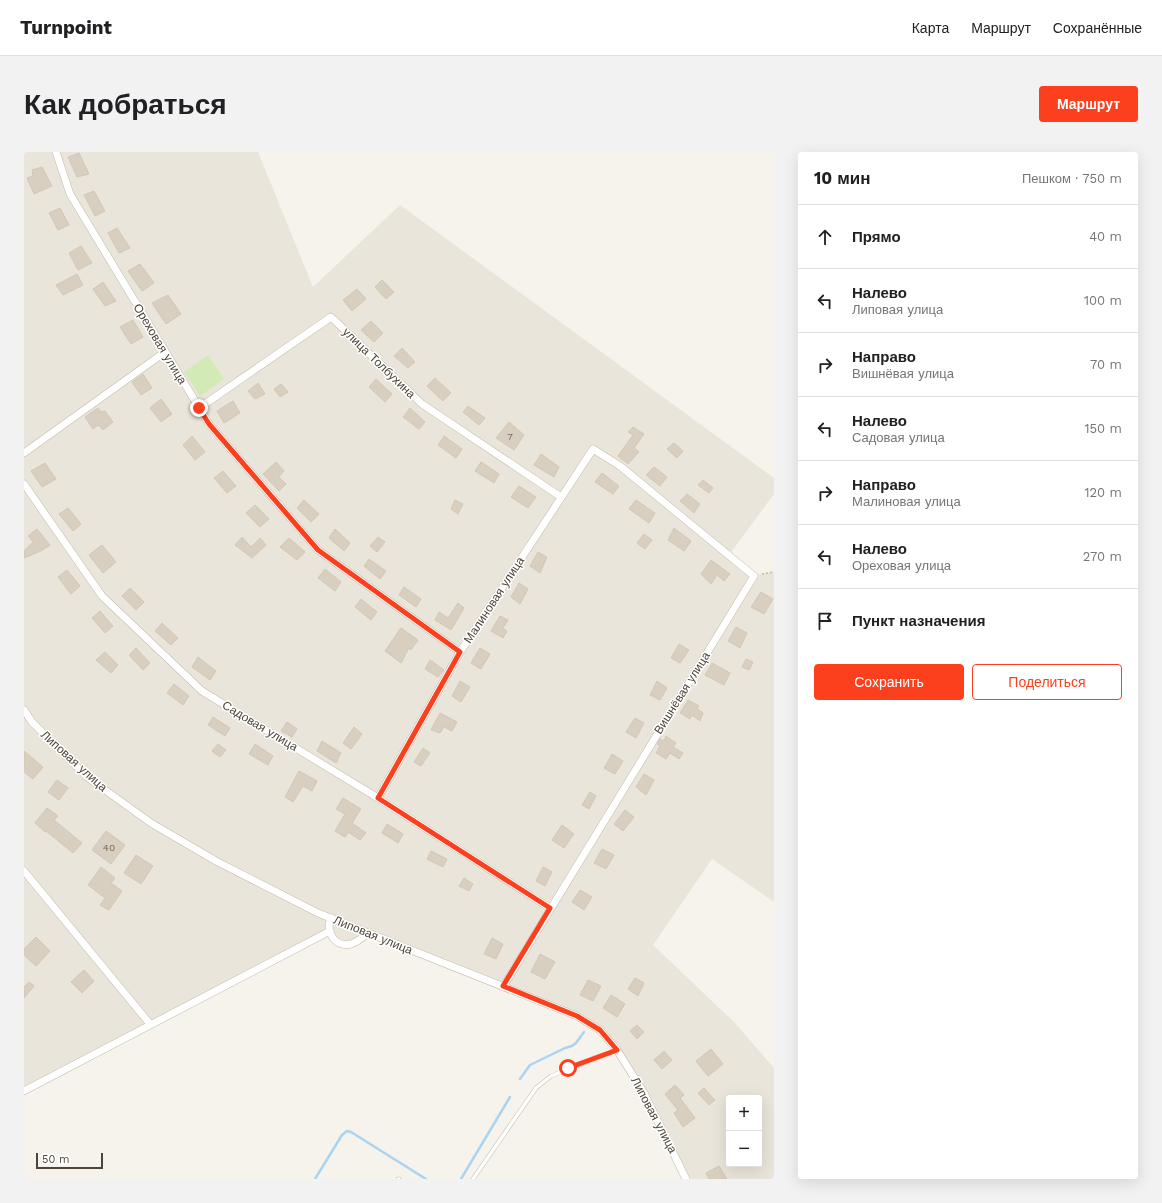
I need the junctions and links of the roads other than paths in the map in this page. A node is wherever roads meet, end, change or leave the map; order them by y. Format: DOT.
graph roads {
  1 [pos="56,152"];
  2 [pos="165,352"];
  3 [pos="199,408"];
  4 [pos="24,453"];
  5 [pos="24,484"];
  6 [pos="561,497"];
  7 [pos="754,576"];
  8 [pos="460,652"];
  9 [pos="24,710"];
  10 [pos="378,798"];
  11 [pos="24,871"];
  12 [pos="550,908"];
  13 [pos="330,918"];
  14 [pos="330,931"];
  15 [pos="368,933"];
  16 [pos="503,986"];
  17 [pos="150,1024"];
  18 [pos="617,1050"];
  19 [pos="24,1091"];
  20 [pos="473,1179"];
  21 [pos="686,1179"];
  1 -- 2 [label="street, Ореховая улица"];
  2 -- 3 [label="street, Ореховая улица"];
  2 -- 4 [label="street"];
  3 -- 6 [label="street, улица Толбухина"];
  3 -- 8 [label="street, Ореховая улица"];
  5 -- 10 [label="street, Садовая улица"];
  6 -- 7 [label="street, Малиновая улица"];
  6 -- 8 [label="street, Малиновая улица"];
  7 -- 12 [label="street, Вишнёвая улица"];
  8 -- 10 [label="street, Малиновая улица"];
  9 -- 13 [label="street, Липовая улица"];
  10 -- 12 [label="street, Садовая улица"];
  11 -- 17 [label="street"];
  12 -- 16 [label="street, Вишнёвая улица"];
  13 -- 14 [label="street"];
  13 -- 15 [label="street, Липовая улица"];
  14 -- 15 [label="street"];
  14 -- 17 [label="street"];
  15 -- 16 [label="street, Липовая улица"];
  16 -- 18 [label="street, Липовая улица"];
  17 -- 19 [label="street"];
  18 -- 20 [label="lane"];
  18 -- 21 [label="street, Липовая улица"];
}
